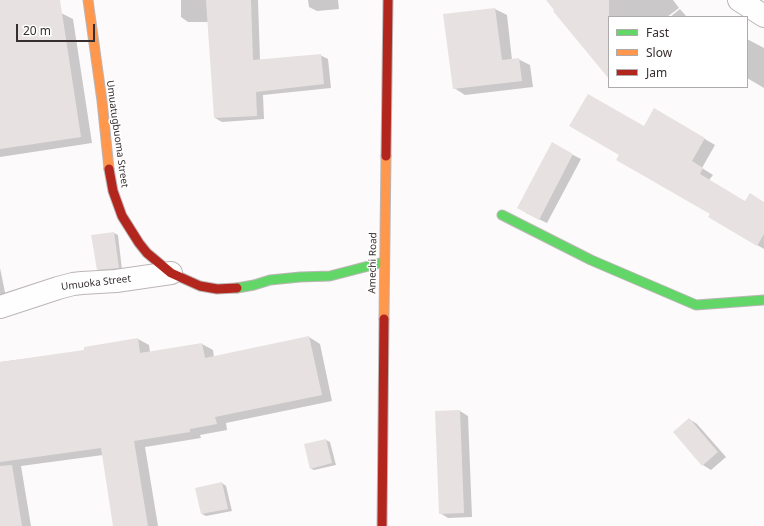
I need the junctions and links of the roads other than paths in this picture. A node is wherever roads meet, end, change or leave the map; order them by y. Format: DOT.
graph roads {
  1 [pos="88,0"];
  2 [pos="388,0"];
  3 [pos="740,0"];
  4 [pos="764,16"];
  5 [pos="502,216"];
  6 [pos="384,262"];
  7 [pos="171,273"];
  8 [pos="764,300"];
  9 [pos="0,307"];
  10 [pos="382,526"];
  1 -- 7 [label="street, Umuatugbuoma Street"];
  2 -- 6 [label="street, Amechi Road"];
  3 -- 4 [label="street"];
  5 -- 8 [label="street"];
  6 -- 7 [label="street, Umuatugbuoma Street"];
  6 -- 10 [label="street, Amechi Road"];
  7 -- 9 [label="street, Umuoka Street"];
}
